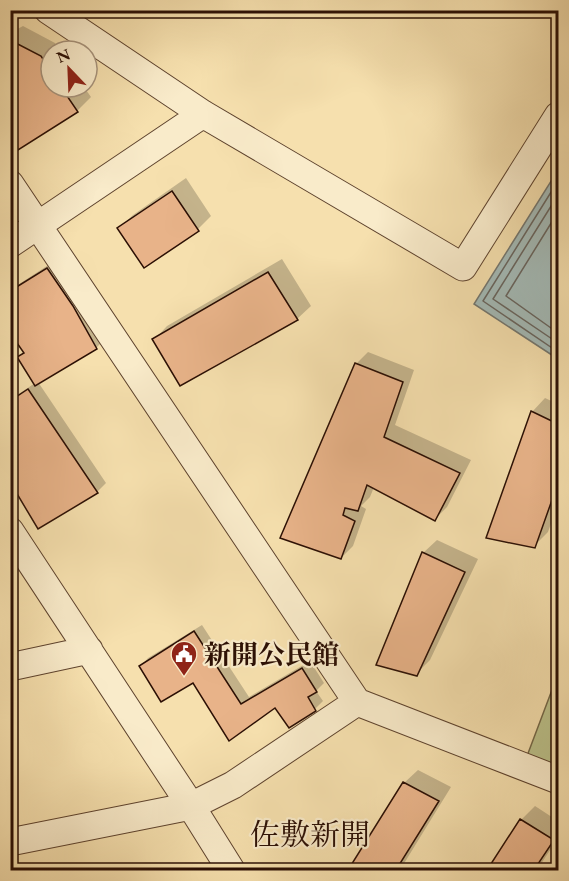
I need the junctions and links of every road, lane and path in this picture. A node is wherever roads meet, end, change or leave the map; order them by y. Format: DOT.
graph roads {
  1 [pos="48,10"];
  2 [pos="203,114"];
  3 [pos="558,116"];
  4 [pos="10,184"];
  5 [pos="38,226"];
  6 [pos="10,244"];
  7 [pos="10,531"];
  8 [pos="89,650"];
  9 [pos="10,667"];
  10 [pos="357,702"];
  11 [pos="558,780"];
  12 [pos="191,806"];
  13 [pos="10,842"];
  14 [pos="231,870"];
  1 -- 2 [label="street"];
  2 -- 3 [label="street"];
  2 -- 5 [label="street"];
  4 -- 5 [label="street"];
  5 -- 6 [label="street"];
  5 -- 10 [label="street"];
  7 -- 8 [label="street"];
  8 -- 9 [label="street"];
  8 -- 12 [label="street"];
  10 -- 11 [label="street"];
  10 -- 12 [label="street"];
  12 -- 13 [label="street"];
  12 -- 14 [label="street"];
}
